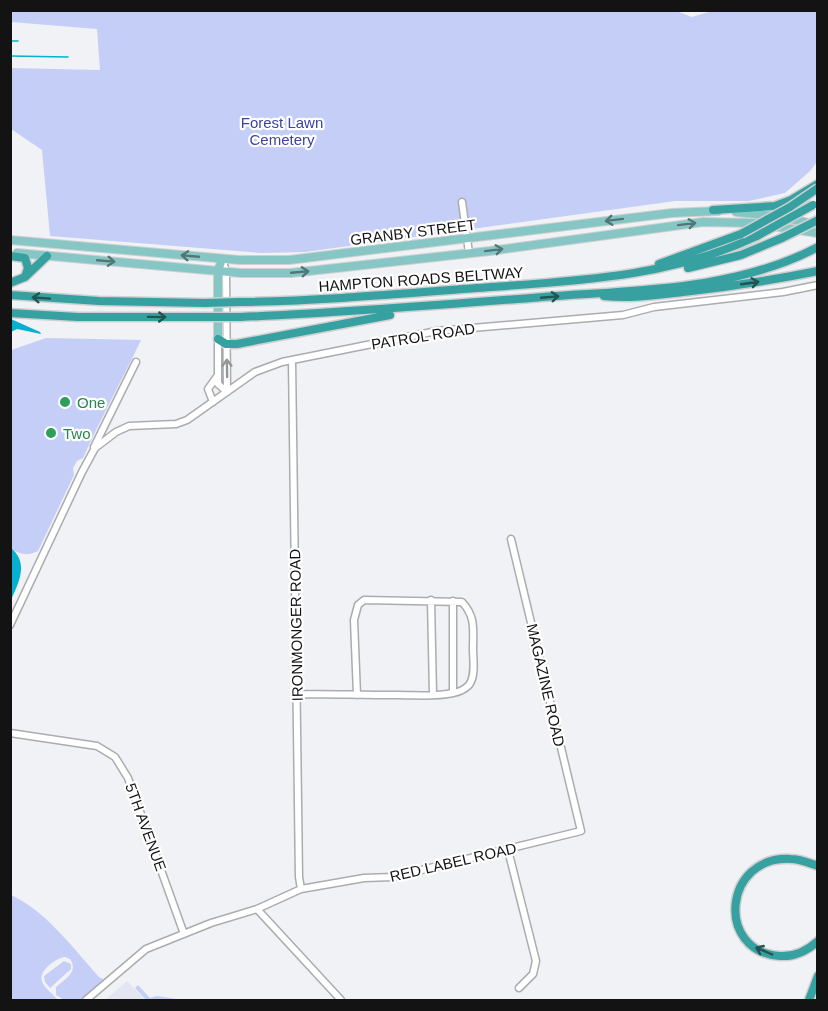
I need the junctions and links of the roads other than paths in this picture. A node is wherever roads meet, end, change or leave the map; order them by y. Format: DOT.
graph roads {
  1 [pos="818,186"];
  2 [pos="462,202"];
  3 [pos="815,204"];
  4 [pos="714,210"];
  5 [pos="818,220"];
  6 [pos="818,225"];
  7 [pos="818,233"];
  8 [pos="467,239"];
  9 [pos="10,240"];
  10 [pos="80,246"];
  11 [pos="817,247"];
  12 [pos="469,253"];
  13 [pos="10,254"];
  14 [pos="47,256"];
  15 [pos="222,259"];
  16 [pos="818,269"];
  17 [pos="222,271"];
  18 [pos="25,277"];
  19 [pos="605,278"];
  20 [pos="580,280"];
  21 [pos="11,283"];
  22 [pos="818,285"];
  23 [pos="588,293"];
  24 [pos="11,295"];
  25 [pos="470,303"];
  26 [pos="10,313"];
  27 [pos="218,339"];
  28 [pos="226,344"];
  29 [pos="292,360"];
  30 [pos="136,362"];
  31 [pos="218,374"];
  32 [pos="227,392"];
  33 [pos="213,402"];
  34 [pos="92,453"];
  35 [pos="511,539"];
  36 [pos="431,600"];
  37 [pos="453,601"];
  38 [pos="10,625"];
  39 [pos="453,693"];
  40 [pos="297,694"];
  41 [pos="357,694"];
  42 [pos="433,695"];
  43 [pos="10,733"];
  44 [pos="581,831"];
  45 [pos="508,850"];
  46 [pos="818,866"];
  47 [pos="301,889"];
  48 [pos="257,909"];
  49 [pos="184,934"];
  50 [pos="818,941"];
  51 [pos="818,976"];
  52 [pos="519,988"];
  53 [pos="338,999"];
  54 [pos="86,1000"];
  55 [pos="809,1000"];
  1 -- 4 [label="highway"];
  1 -- 20 [label="highway, bridge"];
  2 -- 8 [label="street"];
  3 -- 19 [label="highway, HAMPTON ROADS BELTWAY, bridge"];
  4 -- 6 [label="main road, GRANBY STREET"];
  4 -- 8 [label="main road, GRANBY STREET, one-way"];
  5 -- 19 [label="highway, bridge"];
  12 -- 7 [label="main road, GRANBY STREET, one-way"];
  8 -- 12 [label="street"];
  8 -- 15 [label="main road, GRANBY STREET"];
  9 -- 10 [label="main road, GRANBY STREET"];
  10 -- 14 [label="main road"];
  15 -- 10 [label="main road, GRANBY STREET, one-way"];
  11 -- 23 [label="highway, HAMPTON ROADS BELTWAY"];
  17 -- 12 [label="main road, GRANBY STREET, one-way"];
  13 -- 14 [label="main road, GRANBY STREET"];
  13 -- 18 [label="highway"];
  14 -- 17 [label="main road, GRANBY STREET, one-way"];
  14 -- 18 [label="highway"];
  15 -- 17 [label="main road"];
  23 -- 16 [label="highway, one-way"];
  17 -- 27 [label="main road"];
  17 -- 28 [label="street"];
  18 -- 21 [label="highway"];
  19 -- 20 [label="highway, HAMPTON ROADS BELTWAY"];
  20 -- 24 [label="highway, HAMPTON ROADS BELTWAY, one-way, bridge"];
  22 -- 29 [label="street, PATROL ROAD"];
  25 -- 23 [label="highway, HAMPTON ROADS BELTWAY, one-way"];
  26 -- 25 [label="highway, HAMPTON ROADS BELTWAY, one-way, bridge"];
  25 -- 28 [label="highway"];
  27 -- 28 [label="highway"];
  27 -- 31 [label="street"];
  32 -- 28 [label="street, one-way"];
  29 -- 32 [label="street, PATROL ROAD"];
  29 -- 40 [label="street, IRONMONGER ROAD"];
  30 -- 34 [label="street, PATROL ROAD"];
  31 -- 32 [label="street"];
  31 -- 33 [label="street"];
  32 -- 33 [label="street, PATROL ROAD"];
  33 -- 34 [label="street, PATROL ROAD"];
  34 -- 38 [label="street, PATROL ROAD"];
  35 -- 44 [label="street, MAGAZINE ROAD"];
  36 -- 37 [label="street"];
  36 -- 41 [label="street"];
  36 -- 42 [label="street"];
  37 -- 39 [label="street"];
  37 -- 39 [label="street"];
  39 -- 42 [label="street"];
  40 -- 41 [label="street"];
  40 -- 47 [label="street, IRONMONGER ROAD"];
  41 -- 42 [label="street"];
  43 -- 49 [label="street, 5TH AVENUE"];
  44 -- 45 [label="street, RED LABEL ROAD"];
  45 -- 47 [label="street, RED LABEL ROAD"];
  45 -- 52 [label="street"];
  50 -- 46 [label="highway, one-way"];
  47 -- 48 [label="street, RED LABEL ROAD"];
  48 -- 49 [label="street"];
  48 -- 53 [label="street"];
  49 -- 54 [label="street"];
  51 -- 55 [label="highway"];
}
